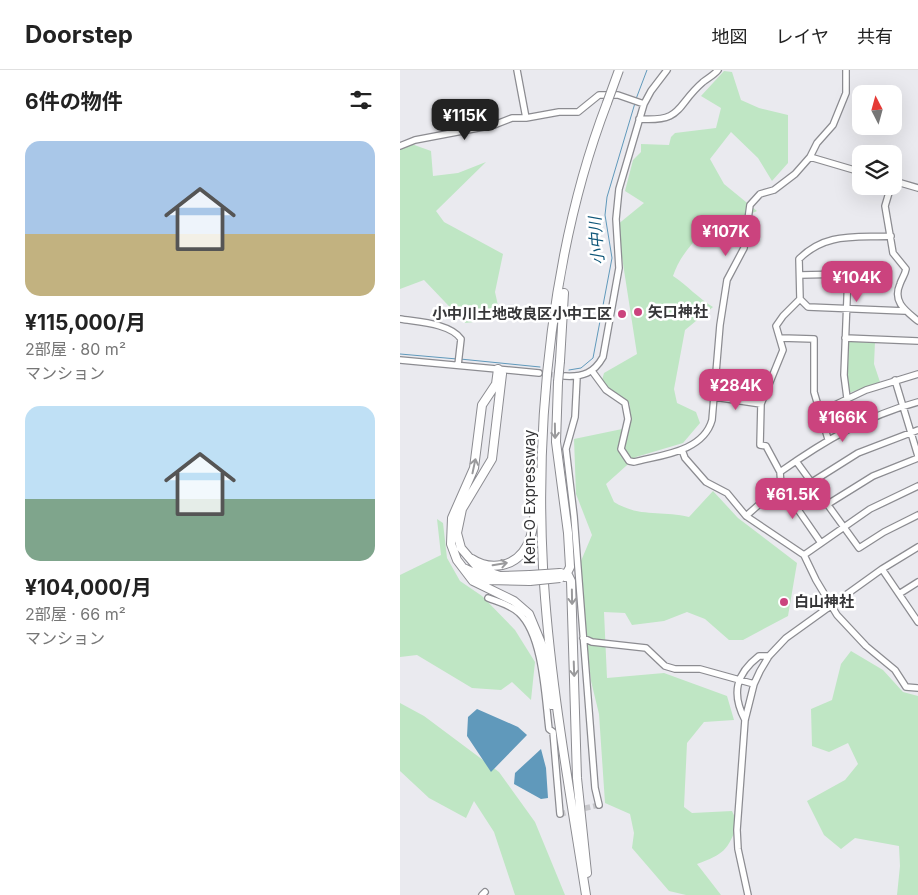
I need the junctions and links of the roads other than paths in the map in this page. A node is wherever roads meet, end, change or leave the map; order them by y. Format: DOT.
graph roads {
  1 [pos="517,70"];
  2 [pos="619,70"];
  3 [pos="667,70"];
  4 [pos="718,70"];
  5 [pos="846,70"];
  6 [pos="607,103"];
  7 [pos="644,104"];
  8 [pos="526,118"];
  9 [pos="639,119"];
  10 [pos="400,146"];
  11 [pos="810,157"];
  12 [pos="852,169"];
  13 [pos="902,183"];
  14 [pos="918,188"];
  15 [pos="888,195"];
  16 [pos="891,236"];
  17 [pos="800,275"];
  18 [pos="564,293"];
  19 [pos="800,299"];
  20 [pos="846,308"];
  21 [pos="905,311"];
  22 [pos="400,319"];
  23 [pos="918,321"];
  24 [pos="781,338"];
  25 [pos="846,338"];
  26 [pos="918,342"];
  27 [pos="400,360"];
  28 [pos="459,361"];
  29 [pos="548,365"];
  30 [pos="501,369"];
  31 [pos="592,371"];
  32 [pos="539,373"];
  33 [pos="918,374"];
  34 [pos="565,376"];
  35 [pos="577,376"];
  36 [pos="895,380"];
  37 [pos="714,397"];
  38 [pos="847,398"];
  39 [pos="918,402"];
  40 [pos="761,404"];
  41 [pos="903,406"];
  42 [pos="820,412"];
  43 [pos="918,430"];
  44 [pos="911,431"];
  45 [pos="828,439"];
  46 [pos="682,450"];
  47 [pos="918,457"];
  48 [pos="796,460"];
  49 [pos="780,472"];
  50 [pos="812,482"];
  51 [pos="781,485"];
  52 [pos="918,486"];
  53 [pos="828,504"];
  54 [pos="918,515"];
  55 [pos="746,516"];
  56 [pos="844,527"];
  57 [pos="822,543"];
  58 [pos="918,547"];
  59 [pos="464,553"];
  60 [pos="804,555"];
  61 [pos="457,560"];
  62 [pos="882,569"];
  63 [pos="562,575"];
  64 [pos="530,578"];
  65 [pos="918,582"];
  66 [pos="899,594"];
  67 [pos="488,598"];
  68 [pos="830,607"];
  69 [pos="918,620"];
  70 [pos="583,638"];
  71 [pos="769,656"];
  72 [pos="739,678"];
  73 [pos="754,684"];
  74 [pos="918,688"];
  75 [pos="745,720"];
  76 [pos="564,759"];
  77 [pos="599,805"];
  78 [pos="560,814"];
  79 [pos="587,895"];
  80 [pos="748,895"];
  1 -- 8 [label="street"];
  2 -- 6 [label="highway, Ken-O Expressway, bridge"];
  3 -- 7 [label="street"];
  4 -- 9 [label="street"];
  5 -- 11 [label="street"];
  6 -- 18 [label="highway, Ken-O Expressway"];
  6 -- 29 [label="highway, Ken-O Expressway"];
  7 -- 8 [label="street"];
  7 -- 9 [label="street"];
  8 -- 10 [label="street"];
  9 -- 31 [label="street"];
  11 -- 12 [label="street"];
  11 -- 37 [label="street"];
  13 -- 14 [label="street"];
  15 -- 16 [label="street"];
  16 -- 17 [label="street"];
  16 -- 21 [label="street"];
  17 -- 19 [label="street"];
  17 -- 20 [label="street"];
  18 -- 63 [label="highway, one-way, bridge"];
  18 -- 79 [label="highway, Ken-O Expressway"];
  19 -- 20 [label="street"];
  19 -- 24 [label="street"];
  20 -- 21 [label="street"];
  20 -- 25 [label="street"];
  21 -- 23 [label="street"];
  22 -- 28 [label="street"];
  24 -- 40 [label="street"];
  24 -- 42 [label="street"];
  25 -- 26 [label="street"];
  25 -- 38 [label="street"];
  27 -- 28 [label="street"];
  28 -- 30 [label="street"];
  59 -- 29 [label="highway, one-way"];
  29 -- 76 [label="highway, Ken-O Expressway"];
  30 -- 32 [label="street"];
  30 -- 59 [label="highway"];
  61 -- 30 [label="highway, one-way"];
  31 -- 35 [label="street"];
  31 -- 46 [label="street"];
  33 -- 36 [label="street"];
  34 -- 35 [label="street"];
  35 -- 70 [label="street"];
  36 -- 38 [label="street"];
  36 -- 41 [label="street"];
  37 -- 40 [label="street"];
  37 -- 46 [label="street"];
  38 -- 42 [label="street"];
  39 -- 41 [label="street"];
  40 -- 49 [label="street"];
  41 -- 44 [label="street"];
  41 -- 45 [label="street"];
  42 -- 45 [label="street"];
  43 -- 44 [label="street"];
  44 -- 47 [label="street"];
  44 -- 50 [label="street"];
  45 -- 48 [label="street"];
  46 -- 55 [label="street"];
  47 -- 53 [label="street"];
  48 -- 49 [label="street"];
  48 -- 50 [label="street"];
  49 -- 51 [label="street"];
  50 -- 53 [label="street"];
  51 -- 55 [label="street"];
  51 -- 57 [label="street"];
  52 -- 56 [label="street"];
  53 -- 56 [label="street"];
  54 -- 56 [label="street"];
  55 -- 60 [label="street"];
  56 -- 57 [label="street"];
  57 -- 60 [label="street"];
  58 -- 62 [label="street"];
  59 -- 64 [label="highway"];
  60 -- 68 [label="street"];
  61 -- 64 [label="highway"];
  61 -- 76 [label="highway"];
  62 -- 66 [label="street"];
  62 -- 68 [label="street"];
  63 -- 64 [label="highway, bridge"];
  63 -- 79 [label="highway, one-way"];
  65 -- 66 [label="street"];
  66 -- 69 [label="street"];
  67 -- 78 [label="street"];
  68 -- 71 [label="street"];
  68 -- 74 [label="street"];
  70 -- 72 [label="street"];
  70 -- 77 [label="street"];
  71 -- 72 [label="street"];
  71 -- 73 [label="street"];
  72 -- 73 [label="street"];
  72 -- 75 [label="street"];
  73 -- 75 [label="street"];
  75 -- 80 [label="street"];
  76 -- 79 [label="highway, Ken-O Expressway"];
}
